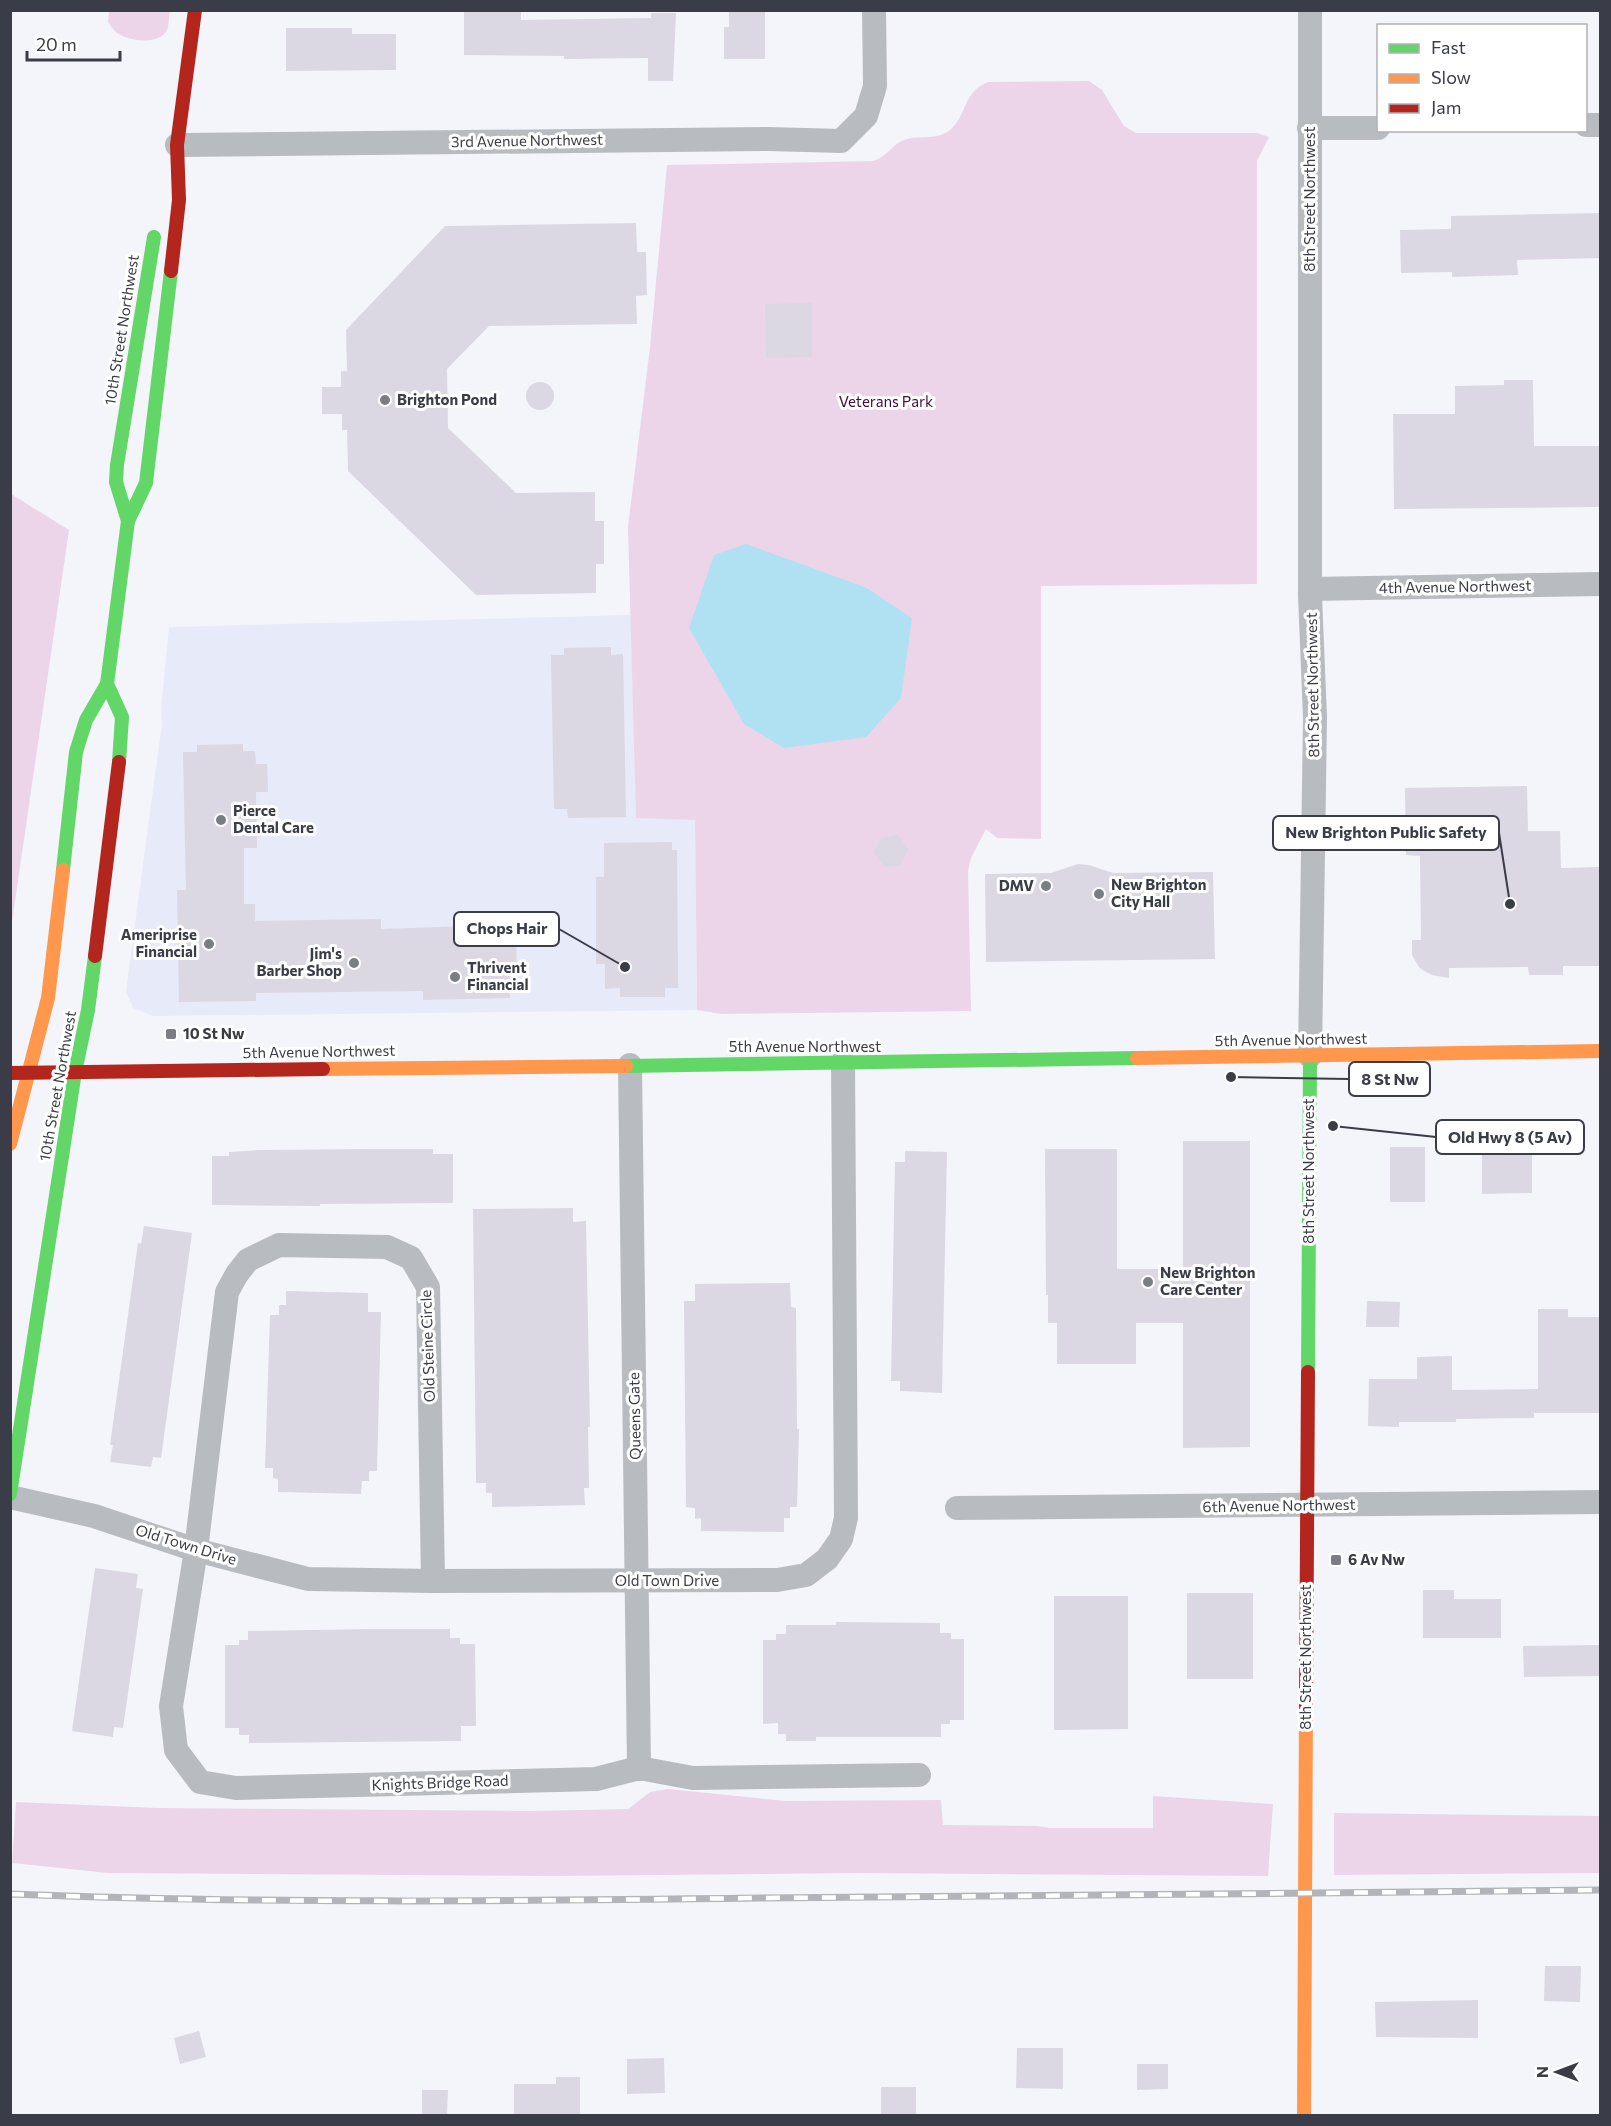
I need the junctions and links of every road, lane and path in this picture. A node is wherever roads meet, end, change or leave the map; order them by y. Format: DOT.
graph roads {
  1 [pos="195,10"];
  2 [pos="874,10"];
  3 [pos="1310,10"];
  4 [pos="1377,128"];
  5 [pos="1310,129"];
  6 [pos="177,145"];
  7 [pos="163,188"];
  8 [pos="157,223"];
  9 [pos="128,521"];
  10 [pos="1600,584"];
  11 [pos="1310,589"];
  12 [pos="107,684"];
  13 [pos="1600,1051"];
  14 [pos="1310,1056"];
  15 [pos="843,1062"];
  16 [pos="630,1065"];
  17 [pos="10,1072"];
  18 [pos="29,1072"];
  19 [pos="75,1072"];
  20 [pos="10,1144"];
  21 [pos="10,1496"];
  22 [pos="1600,1502"];
  23 [pos="1307,1506"];
  24 [pos="957,1508"];
  25 [pos="196,1550"];
  26 [pos="433,1581"];
  27 [pos="637,1581"];
  28 [pos="639,1768"];
  29 [pos="920,1775"];
  30 [pos="1304,2115"];
  1 -- 6 [label="street, 10th Street Northwest"];
  2 -- 6 [label="street, 3rd Avenue Northwest"];
  3 -- 5 [label="street, 8th Street Northwest"];
  4 -- 5 [label="street"];
  5 -- 11 [label="street, 8th Street Northwest"];
  6 -- 7 [label="street, 10th Street Northwest"];
  6 -- 9 [label="street, 10th Street Northwest"];
  8 -- 9 [label="street, 10th Street Northwest"];
  9 -- 12 [label="street, 10th Street Northwest"];
  10 -- 11 [label="street, 4th Avenue Northwest"];
  11 -- 14 [label="street, 8th Street Northwest"];
  12 -- 18 [label="street, 10th Street Northwest"];
  12 -- 19 [label="street, 10th Street Northwest"];
  13 -- 14 [label="street, 5th Avenue Northwest"];
  14 -- 15 [label="street, 5th Avenue Northwest"];
  14 -- 23 [label="street, 8th Street Northwest"];
  15 -- 16 [label="street, 5th Avenue Northwest"];
  15 -- 27 [label="street, Old Town Drive"];
  16 -- 19 [label="street, 5th Avenue Northwest"];
  16 -- 27 [label="street, Queens Gate"];
  17 -- 18 [label="street, 5th Avenue Northwest"];
  18 -- 19 [label="street, 5th Avenue Northwest"];
  18 -- 20 [label="street, 10th Street Northwest"];
  19 -- 21 [label="street, 10th Street Northwest"];
  21 -- 25 [label="street, Old Town Drive"];
  22 -- 23 [label="street, 6th Avenue Northwest"];
  23 -- 24 [label="street, 6th Avenue Northwest"];
  23 -- 30 [label="street, 8th Street Northwest"];
  25 -- 26 [label="street, Old Town Drive"];
  25 -- 26 [label="street, Old Steine Circle"];
  25 -- 28 [label="street, Knights Bridge Road"];
  26 -- 27 [label="street, Old Town Drive"];
  27 -- 28 [label="street, Queens Gate"];
  28 -- 29 [label="street, Knights Bridge Road"];
}
